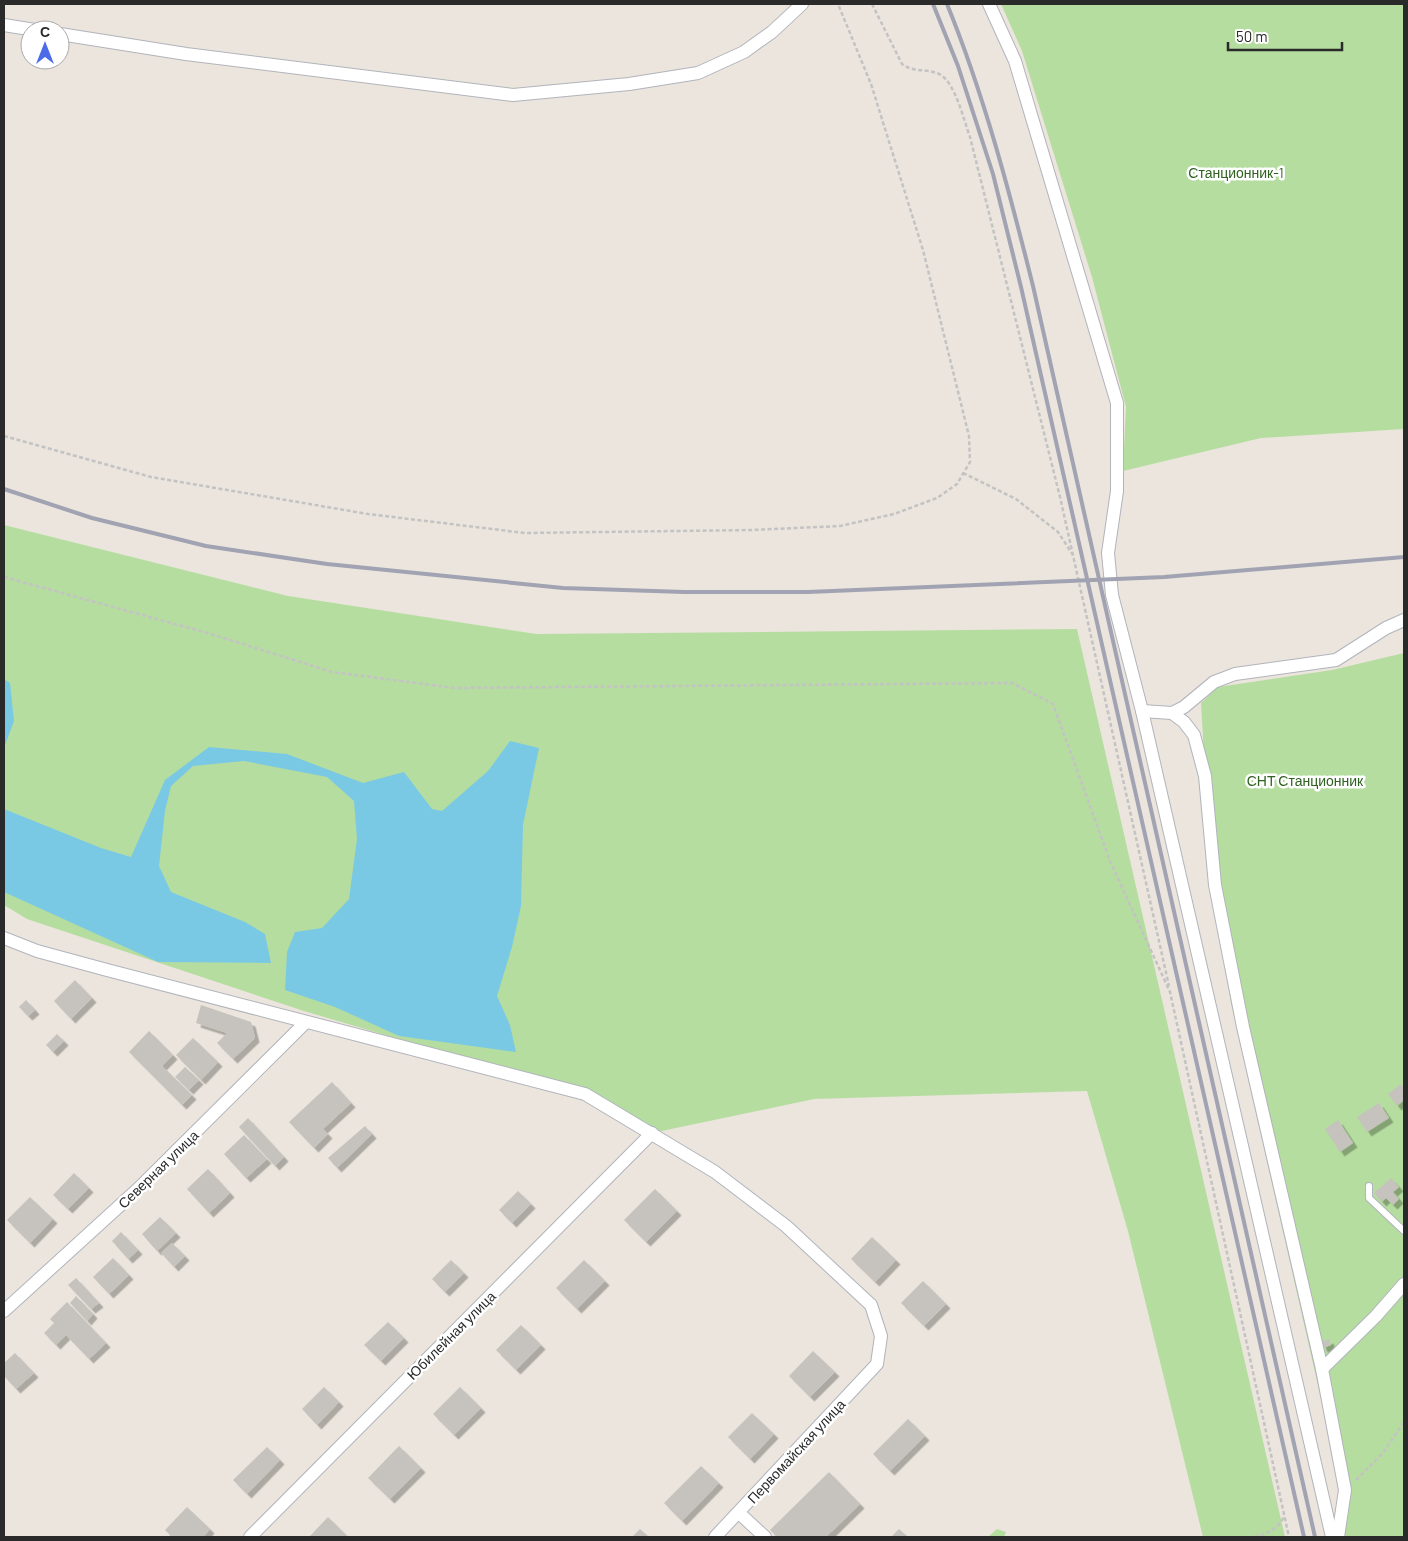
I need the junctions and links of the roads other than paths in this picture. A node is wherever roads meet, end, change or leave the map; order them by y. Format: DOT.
graph roads {
  1 [pos="802,4"];
  2 [pos="988,4"];
  3 [pos="4,25"];
  4 [pos="20,28"];
  5 [pos="70,36"];
  6 [pos="1404,620"];
  7 [pos="1142,711"];
  8 [pos="1172,713"];
  9 [pos="4,938"];
  10 [pos="306,1022"];
  11 [pos="652,1133"];
  12 [pos="1369,1186"];
  13 [pos="1404,1231"];
  14 [pos="1404,1284"];
  15 [pos="4,1311"];
  16 [pos="1322,1369"];
  17 [pos="739,1513"];
  18 [pos="250,1537"];
  19 [pos="715,1537"];
  20 [pos="765,1537"];
  21 [pos="1332,1537"];
  22 [pos="1338,1537"];
  1 -- 5 [label="street"];
  2 -- 7 [label="street"];
  3 -- 4 [label="street"];
  6 -- 8 [label="street"];
  7 -- 8 [label="street"];
  7 -- 21 [label="street"];
  8 -- 16 [label="street"];
  9 -- 10 [label="street"];
  10 -- 11 [label="street"];
  10 -- 15 [label="street, Северная улица"];
  11 -- 17 [label="street, Первомайская улица"];
  11 -- 18 [label="street, Юбилейная улица"];
  12 -- 13 [label="lane"];
  14 -- 16 [label="street"];
  16 -- 22 [label="street"];
  17 -- 19 [label="street, Первомайская улица"];
  17 -- 20 [label="street"];
}
